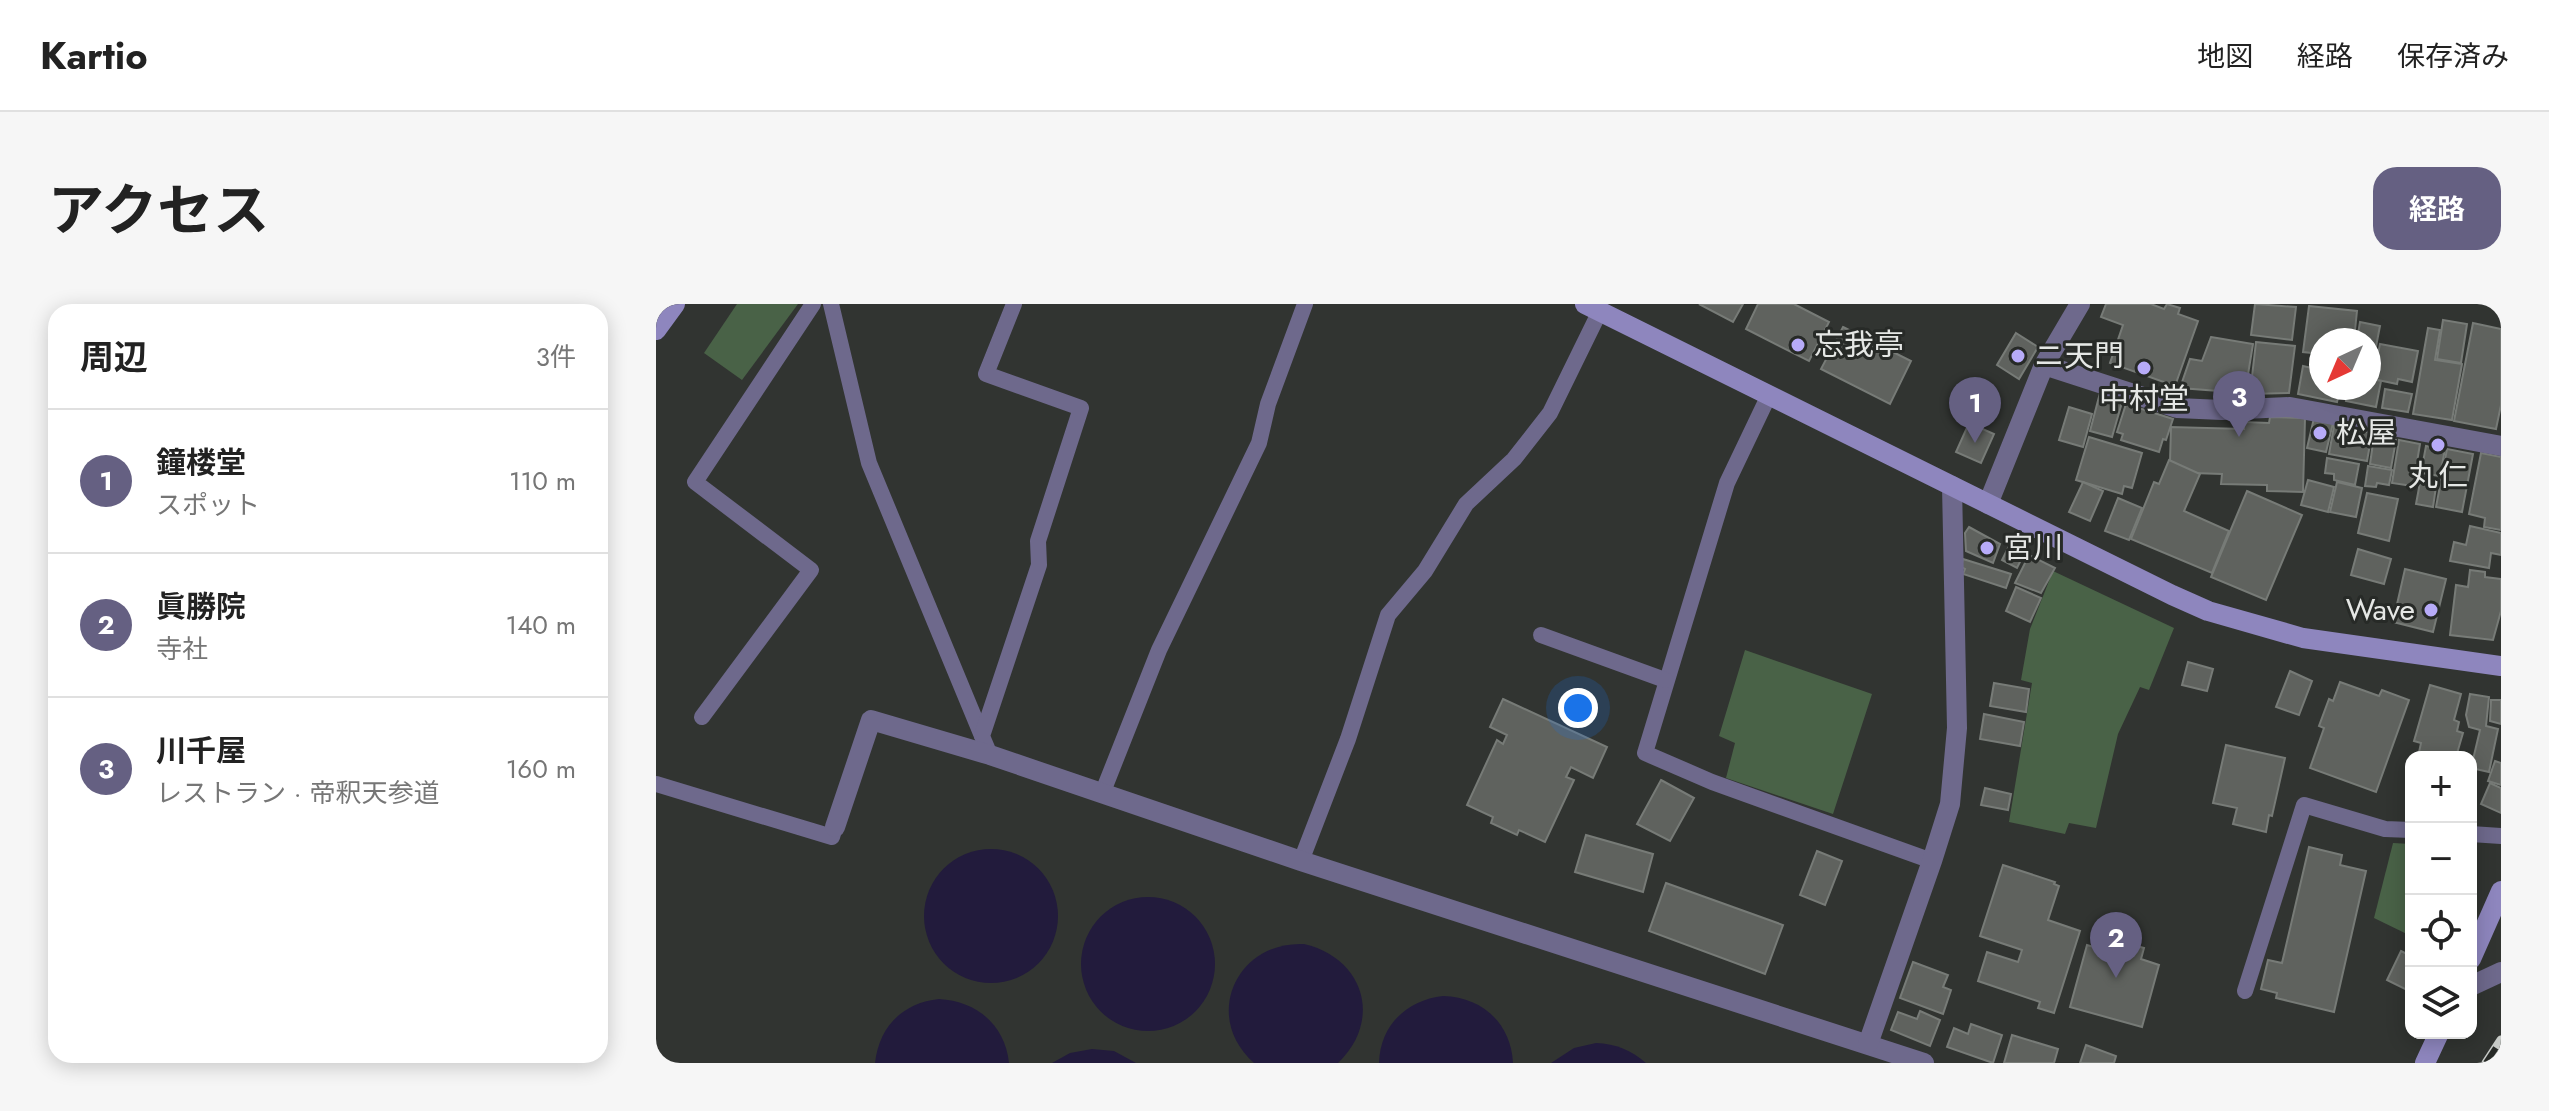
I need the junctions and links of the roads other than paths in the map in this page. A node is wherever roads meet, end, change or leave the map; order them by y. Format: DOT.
graph roads {
  1 [pos="675,304"];
  2 [pos="813,304"];
  3 [pos="831,304"];
  4 [pos="1014,304"];
  5 [pos="1305,304"];
  6 [pos="2080,304"];
  7 [pos="1592,307"];
  8 [pos="656,330"];
  9 [pos="2044,365"];
  10 [pos="1769,395"];
  11 [pos="2501,446"];
  12 [pos="1952,486"];
  13 [pos="1988,504"];
  14 [pos="1541,635"];
  15 [pos="2501,666"];
  16 [pos="1665,680"];
  17 [pos="702,717"];
  18 [pos="986,745"];
  19 [pos="656,784"];
  20 [pos="1102,794"];
  21 [pos="835,827"];
  22 [pos="2405,830"];
  23 [pos="2477,834"];
  24 [pos="2501,836"];
  25 [pos="1301,861"];
  26 [pos="1932,861"];
  27 [pos="2501,891"];
  28 [pos="2477,945"];
  29 [pos="2501,972"];
  30 [pos="2477,983"];
  31 [pos="2245,991"];
  32 [pos="2436,1039"];
  33 [pos="1868,1044"];
  34 [pos="1924,1063"];
  35 [pos="2425,1063"];
  1 -- 8 [label="street"];
  2 -- 17 [label="lane"];
  3 -- 18 [label="lane"];
  4 -- 18 [label="lane"];
  5 -- 20 [label="lane"];
  6 -- 9 [label="street"];
  7 -- 10 [label="street"];
  7 -- 25 [label="lane"];
  9 -- 11 [label="street"];
  9 -- 13 [label="street"];
  10 -- 12 [label="street"];
  10 -- 16 [label="lane"];
  12 -- 13 [label="street"];
  12 -- 26 [label="street"];
  13 -- 15 [label="street"];
  14 -- 16 [label="lane"];
  16 -- 26 [label="lane"];
  18 -- 20 [label="street"];
  18 -- 21 [label="street"];
  19 -- 21 [label="lane"];
  20 -- 25 [label="street"];
  22 -- 31 [label="lane"];
  23 -- 24 [label="lane"];
  25 -- 33 [label="street"];
  26 -- 33 [label="street"];
  27 -- 28 [label="street"];
  29 -- 30 [label="street"];
  32 -- 35 [label="street"];
  33 -- 34 [label="street"];
}
